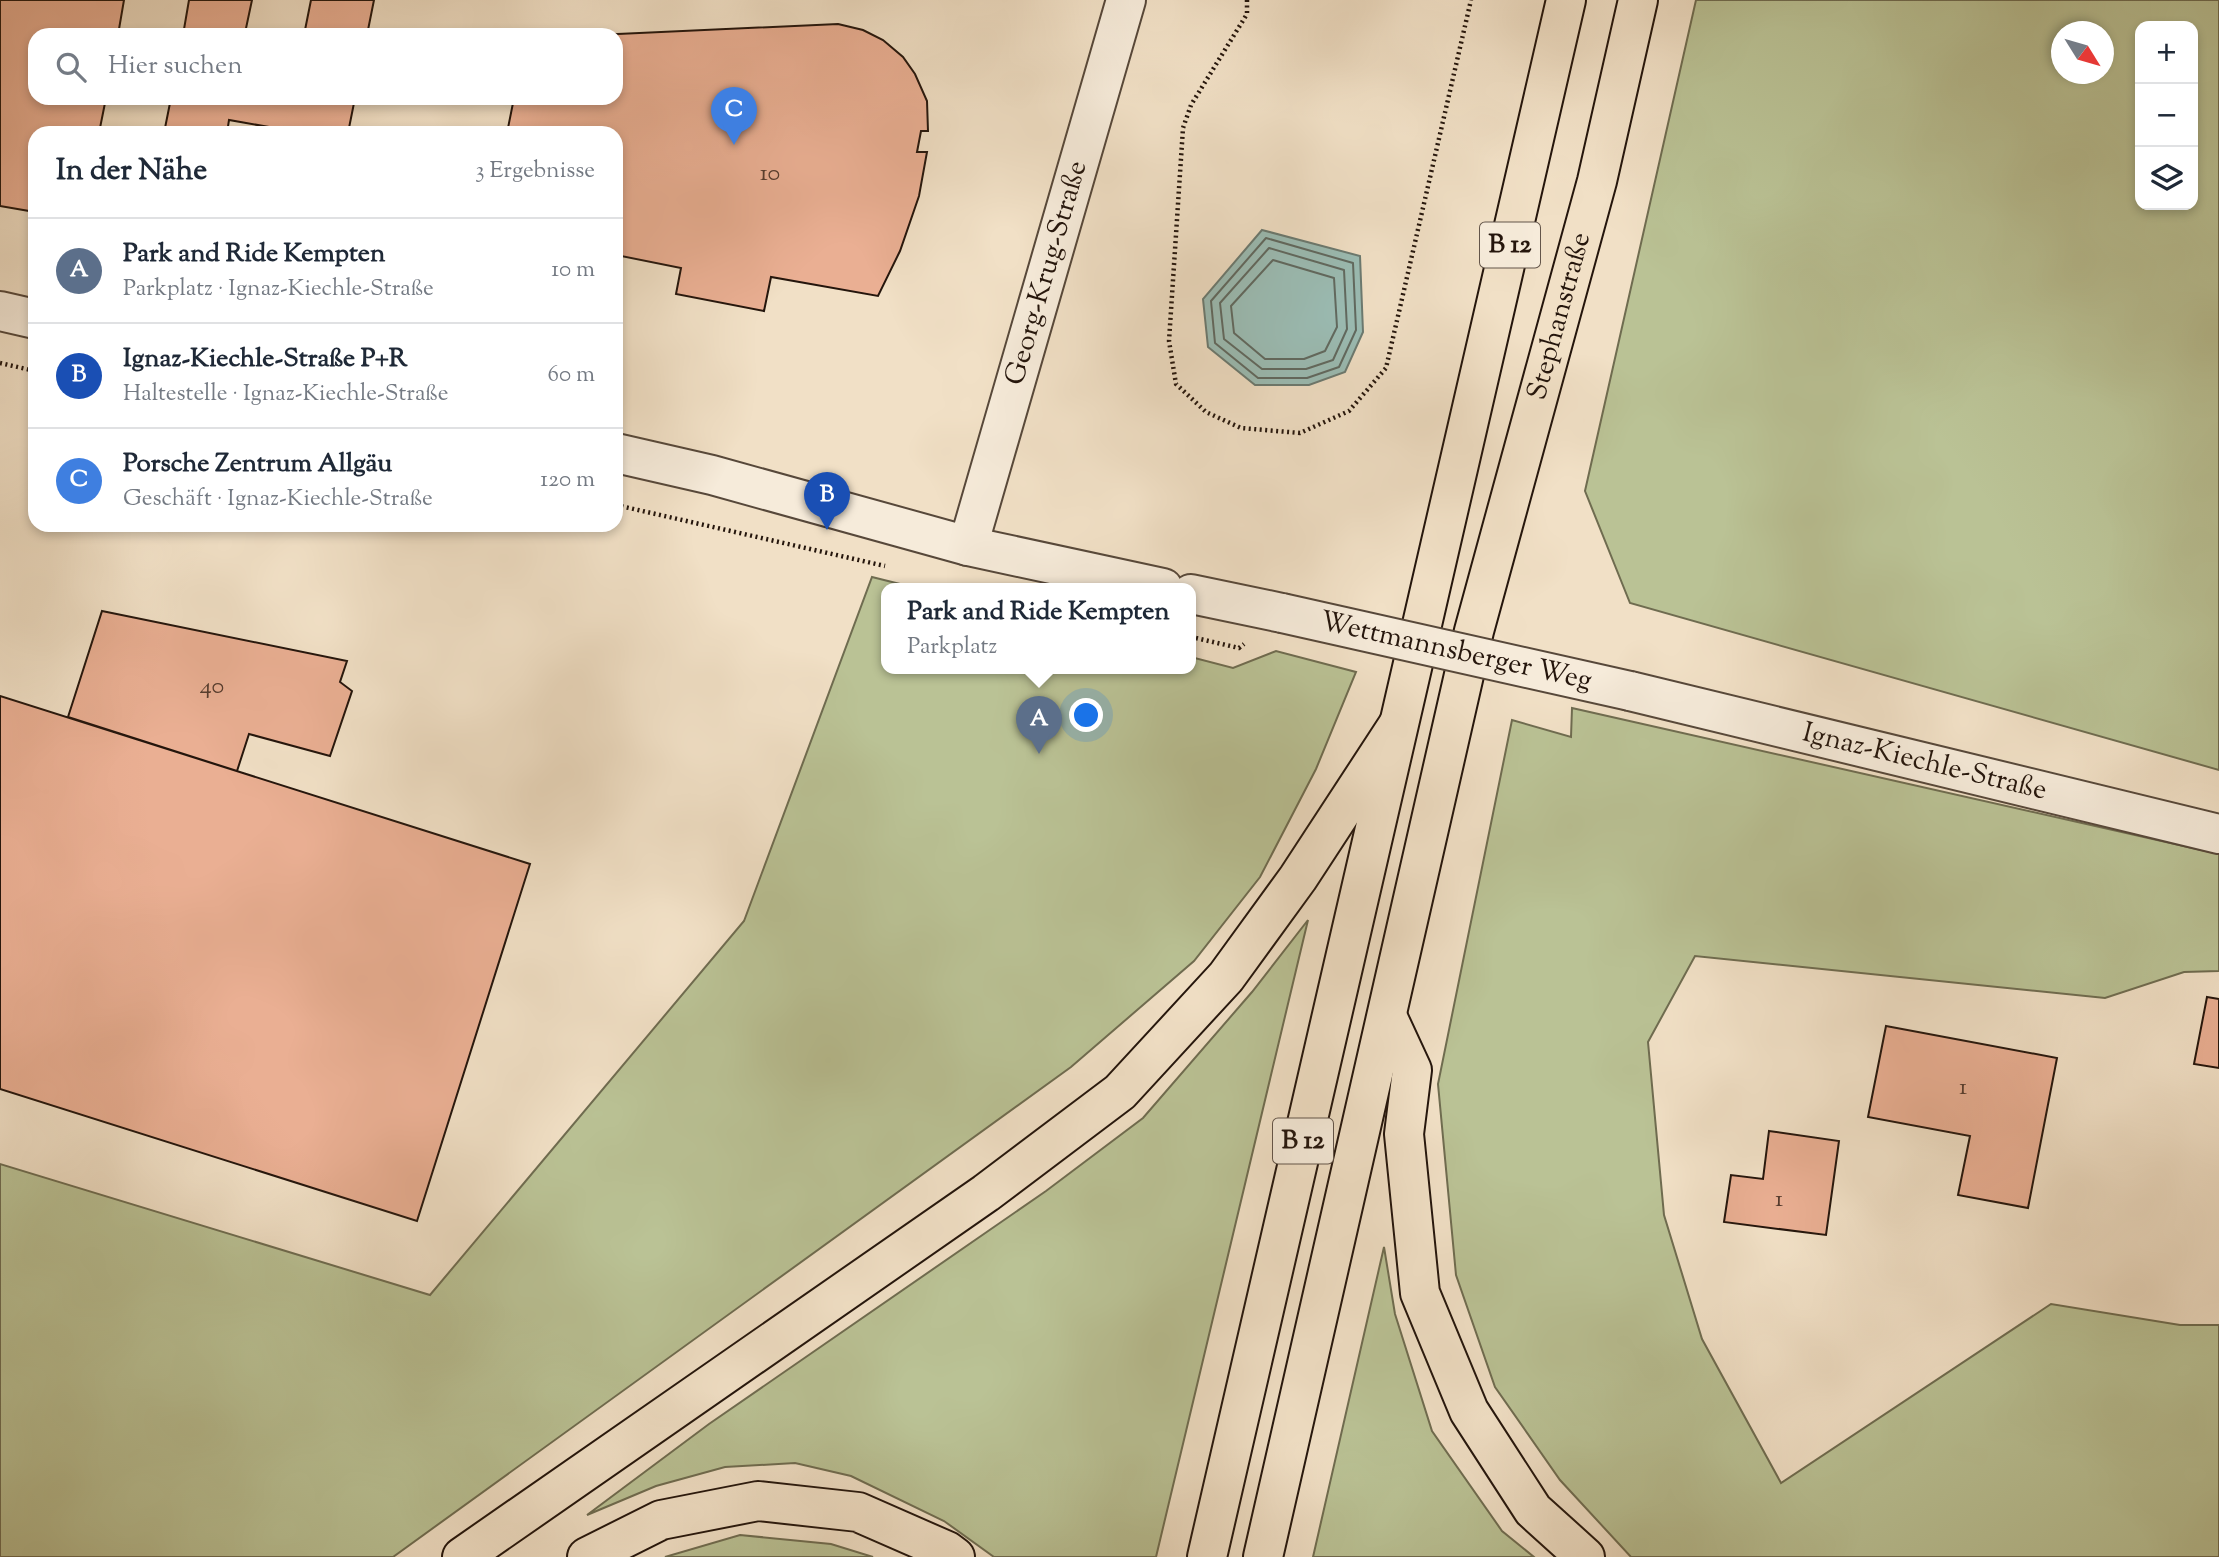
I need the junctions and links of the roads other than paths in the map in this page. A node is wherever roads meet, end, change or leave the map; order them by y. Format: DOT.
graph roads {
  1 [pos="1126,0"];
  2 [pos="1566,0"];
  3 [pos="1637,0"];
  4 [pos="0,311"];
  5 [pos="28,317"];
  6 [pos="623,455"];
  7 [pos="968,546"];
  8 [pos="1140,583"];
  9 [pos="1196,595"];
  10 [pos="1630,691"];
  11 [pos="1398,725"];
  12 [pos="2219,834"];
  13 [pos="1387,1016"];
  14 [pos="462,1557"];
  15 [pos="587,1557"];
  16 [pos="955,1557"];
  17 [pos="1207,1557"];
  18 [pos="1263,1557"];
  19 [pos="1585,1557"];
  1 -- 7 [label="street, Georg-Krug-Straße"];
  2 -- 11 [label="main road, B 12"];
  3 -- 13 [label="main road, Stephanstraße / B 12"];
  4 -- 5 [label="street"];
  6 -- 7 [label="street"];
  7 -- 8 [label="street"];
  9 -- 10 [label="street, Wettmannsberger Weg, bridge"];
  10 -- 12 [label="street, Ignaz-Kiechle-Straße"];
  11 -- 14 [label="main road"];
  11 -- 17 [label="main road, B 12"];
  13 -- 18 [label="main road, B 12"];
  13 -- 19 [label="main road"];
  15 -- 16 [label="main road"];
}
